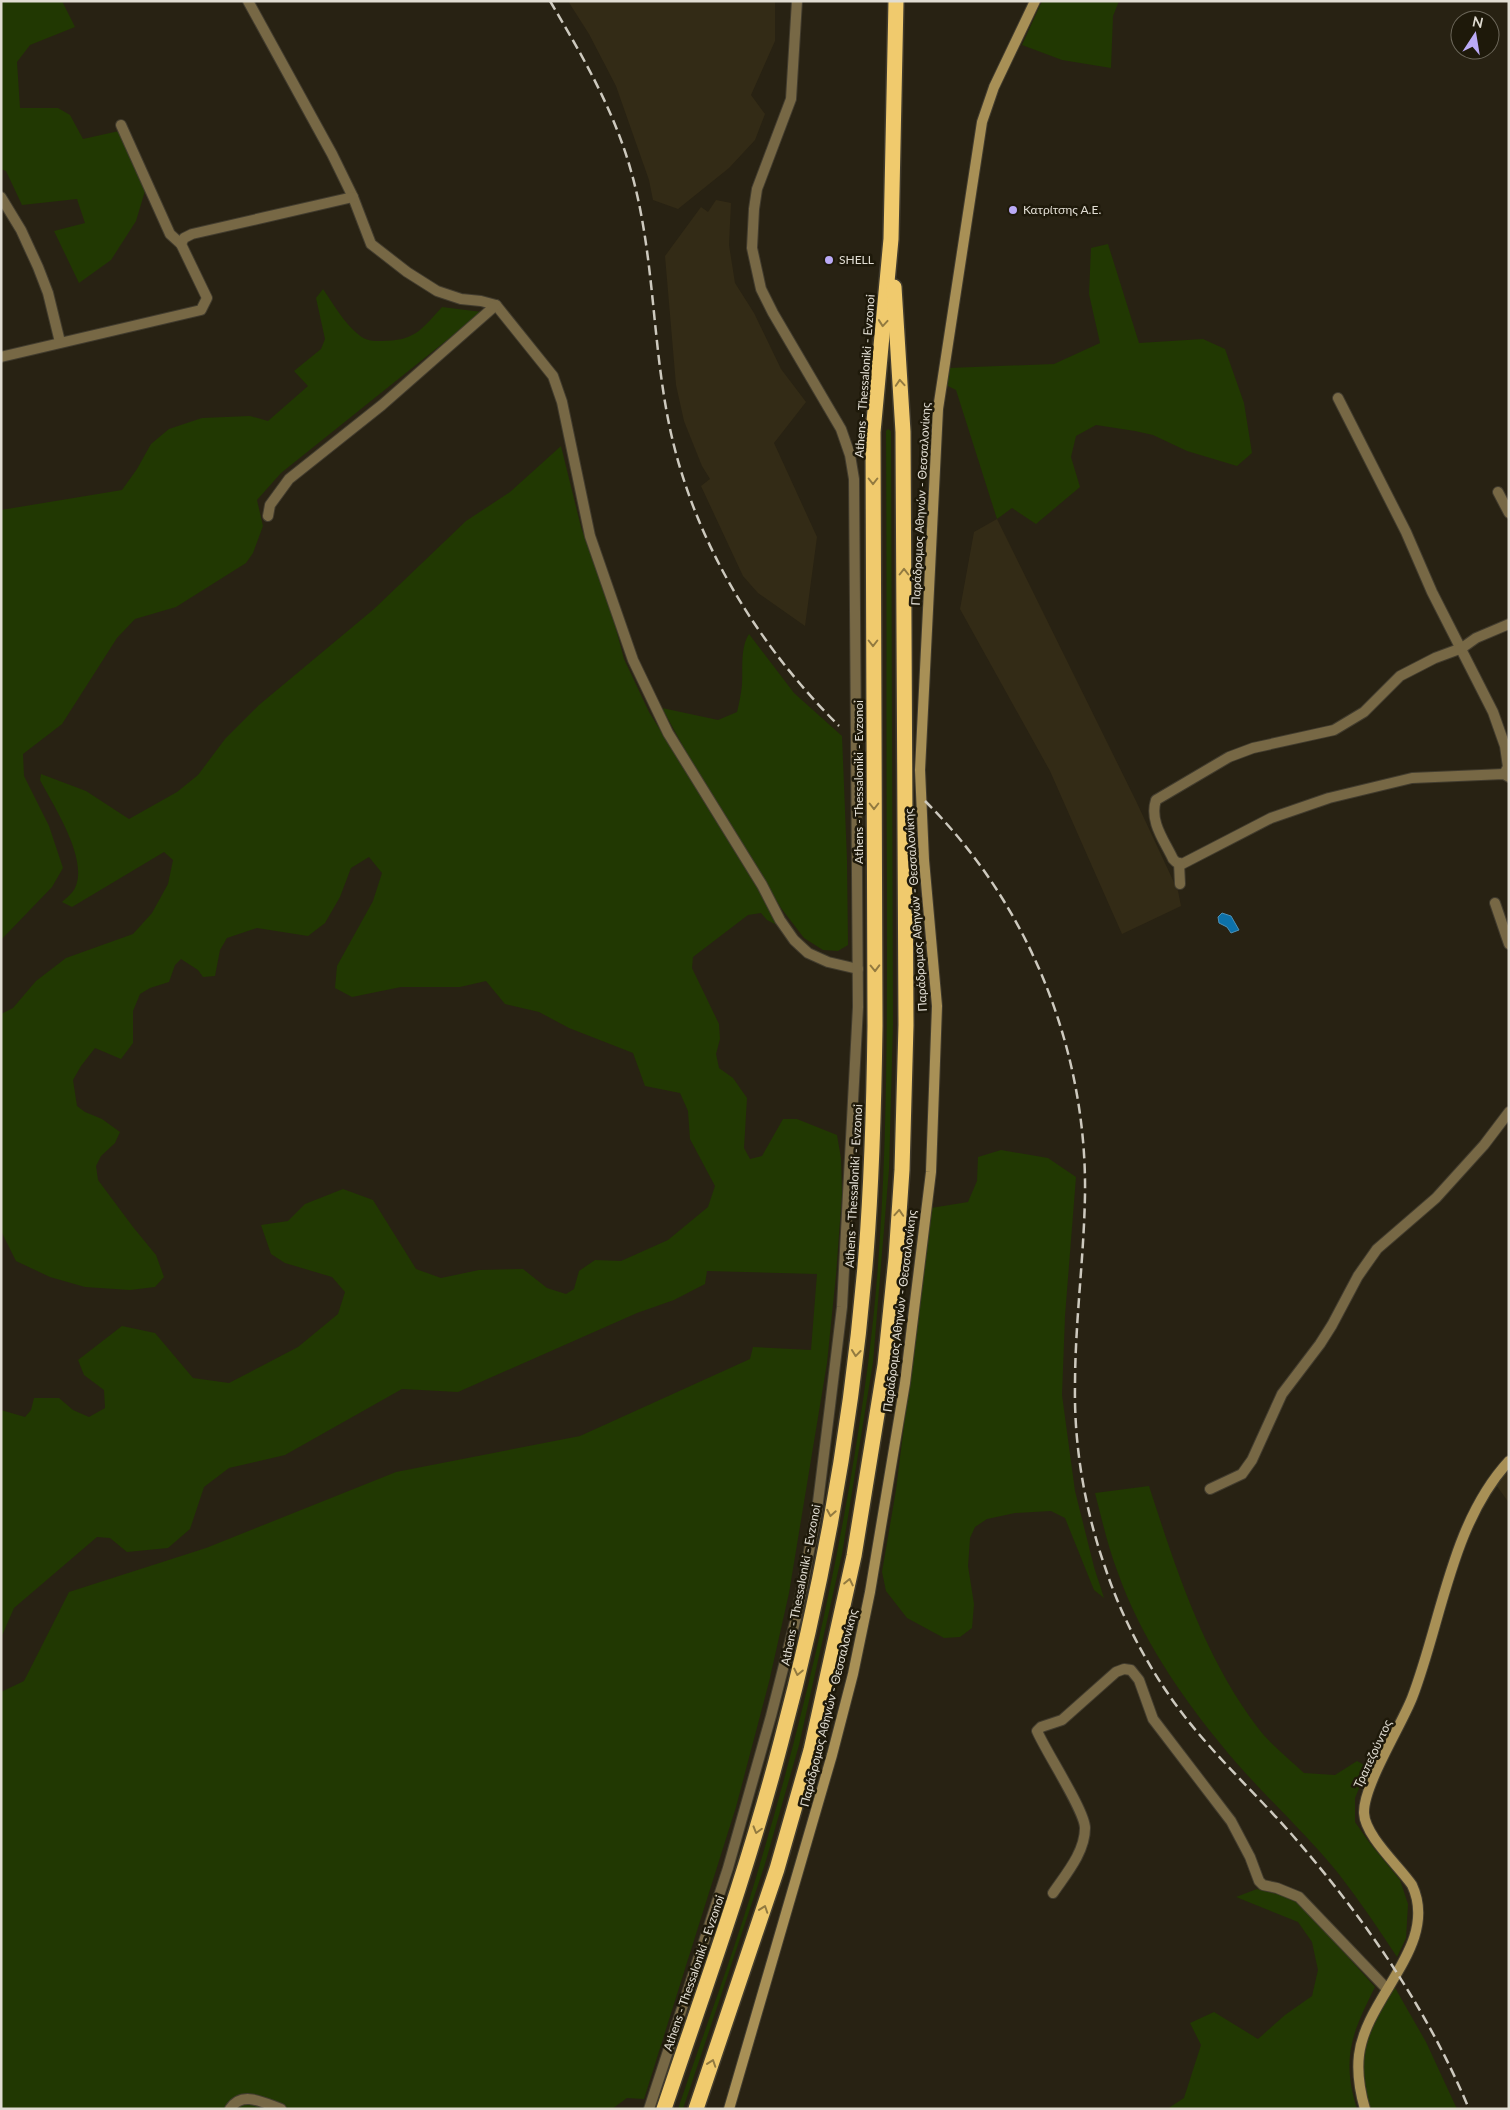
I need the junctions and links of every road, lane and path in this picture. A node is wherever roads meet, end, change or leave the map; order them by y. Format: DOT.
graph roads {
  1 [pos="248,1"];
  2 [pos="797,1"];
  3 [pos="896,1"];
  4 [pos="1035,1"];
  5 [pos="121,125"];
  6 [pos="1,197"];
  7 [pos="353,197"];
  8 [pos="891,240"];
  9 [pos="181,244"];
  10 [pos="496,305"];
  11 [pos="60,342"];
  12 [pos="1,357"];
  13 [pos="1338,398"];
  14 [pos="1498,492"];
  15 [pos="1509,513"];
  16 [pos="268,516"];
  17 [pos="1509,624"];
  18 [pos="1462,648"];
  19 [pos="1506,775"];
  20 [pos="1179,863"];
  21 [pos="1180,884"];
  22 [pos="1495,903"];
  23 [pos="1509,944"];
  24 [pos="858,969"];
  25 [pos="1509,1112"];
  26 [pos="1509,1461"];
  27 [pos="1210,1489"];
  28 [pos="1053,1893"];
  29 [pos="1386,1988"];
  30 [pos="230,2109"];
  31 [pos="281,2109"];
  32 [pos="649,2109"];
  33 [pos="664,2109"];
  34 [pos="696,2109"];
  35 [pos="729,2109"];
  36 [pos="1365,2109"];
  1 -- 7 [label="street"];
  2 -- 24 [label="street"];
  3 -- 8 [label="highway, Athens - Thessaloniki - Evzonoi"];
  4 -- 35 [label="main road, Παράδρομος Αθηνών - Θεσσαλονίκης"];
  5 -- 9 [label="street"];
  6 -- 11 [label="street"];
  7 -- 9 [label="street"];
  7 -- 10 [label="street"];
  8 -- 33 [label="highway, Athens - Thessaloniki - Evzonoi, one-way"];
  34 -- 8 [label="highway, Athens - Thessaloniki - Evzonoi, one-way"];
  9 -- 11 [label="street"];
  10 -- 16 [label="street"];
  10 -- 24 [label="street"];
  11 -- 12 [label="street"];
  13 -- 18 [label="street"];
  14 -- 15 [label="street"];
  17 -- 18 [label="street"];
  18 -- 19 [label="street"];
  18 -- 20 [label="street"];
  19 -- 20 [label="street"];
  20 -- 21 [label="street"];
  22 -- 23 [label="street"];
  24 -- 32 [label="street"];
  25 -- 27 [label="street"];
  26 -- 29 [label="main road, Τραπεζούντος"];
  28 -- 29 [label="street"];
  29 -- 36 [label="main road, Τραπεζούντος"];
  30 -- 31 [label="street"];
}
